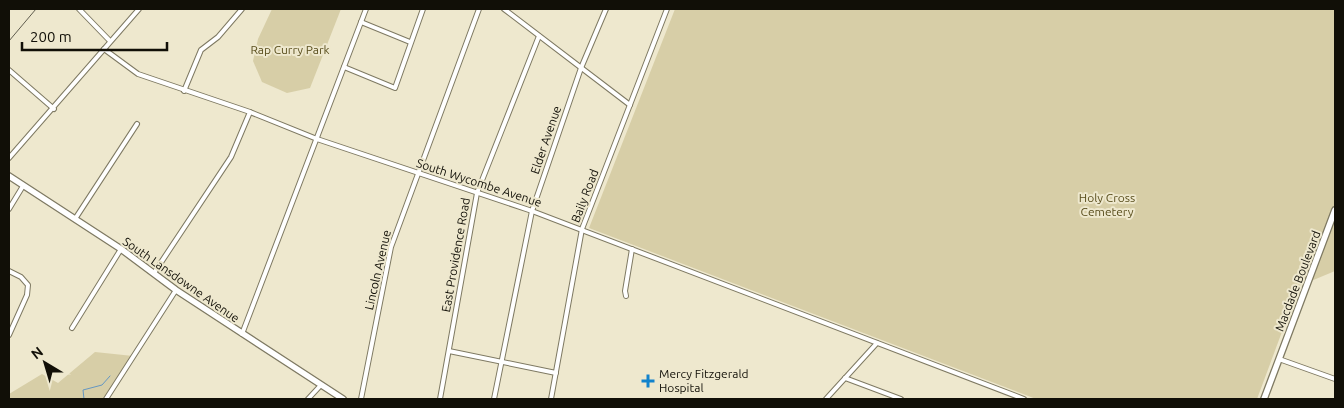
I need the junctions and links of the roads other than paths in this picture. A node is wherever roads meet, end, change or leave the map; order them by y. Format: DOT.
graph roads {
  1 [pos="79,9"];
  2 [pos="138,9"];
  3 [pos="242,9"];
  4 [pos="366,9"];
  5 [pos="422,9"];
  6 [pos="479,9"];
  7 [pos="504,9"];
  8 [pos="606,9"];
  9 [pos="667,9"];
  10 [pos="361,22"];
  11 [pos="539,36"];
  12 [pos="110,41"];
  13 [pos="410,42"];
  14 [pos="104,49"];
  15 [pos="344,67"];
  16 [pos="581,68"];
  17 [pos="9,70"];
  18 [pos="184,90"];
  19 [pos="630,105"];
  20 [pos="54,109"];
  21 [pos="250,112"];
  22 [pos="138,124"];
  23 [pos="317,139"];
  24 [pos="9,158"];
  25 [pos="418,173"];
  26 [pos="9,176"];
  27 [pos="23,186"];
  28 [pos="477,193"];
  29 [pos="9,209"];
  30 [pos="1335,210"];
  31 [pos="532,211"];
  32 [pos="75,219"];
  33 [pos="582,229"];
  34 [pos="632,249"];
  35 [pos="121,250"];
  36 [pos="9,271"];
  37 [pos="154,273"];
  38 [pos="176,290"];
  39 [pos="626,296"];
  40 [pos="72,328"];
  41 [pos="242,334"];
  42 [pos="9,335"];
  43 [pos="877,343"];
  44 [pos="449,351"];
  45 [pos="1279,359"];
  46 [pos="501,362"];
  47 [pos="556,373"];
  48 [pos="845,378"];
  49 [pos="1335,379"];
  50 [pos="321,385"];
  51 [pos="106,399"];
  52 [pos="308,399"];
  53 [pos="343,399"];
  54 [pos="361,399"];
  55 [pos="440,399"];
  56 [pos="494,399"];
  57 [pos="551,399"];
  58 [pos="826,399"];
  59 [pos="900,399"];
  60 [pos="1024,399"];
  61 [pos="1264,399"];
  1 -- 12 [label="street"];
  2 -- 12 [label="street"];
  3 -- 18 [label="street"];
  4 -- 10 [label="street"];
  5 -- 13 [label="street"];
  6 -- 25 [label="street, Lincoln Avenue"];
  7 -- 11 [label="street"];
  8 -- 16 [label="street, Elder Avenue"];
  9 -- 19 [label="street, Baily Road"];
  10 -- 13 [label="street"];
  10 -- 15 [label="street"];
  11 -- 16 [label="street"];
  11 -- 28 [label="street, East Providence Road"];
  12 -- 14 [label="street"];
  13 -- 15 [label="street"];
  14 -- 18 [label="street, South Wycombe Avenue"];
  14 -- 20 [label="street"];
  15 -- 23 [label="street"];
  16 -- 19 [label="street"];
  16 -- 31 [label="street, Elder Avenue"];
  17 -- 20 [label="street"];
  18 -- 21 [label="street, South Wycombe Avenue"];
  19 -- 33 [label="street, Baily Road"];
  20 -- 24 [label="street"];
  21 -- 23 [label="street, South Wycombe Avenue"];
  21 -- 37 [label="street"];
  22 -- 32 [label="street"];
  23 -- 25 [label="street, South Wycombe Avenue"];
  23 -- 41 [label="street"];
  25 -- 28 [label="street, South Wycombe Avenue"];
  25 -- 54 [label="street, Lincoln Avenue"];
  26 -- 27 [label="main road, South Lansdowne Avenue"];
  27 -- 29 [label="street"];
  27 -- 32 [label="main road, South Lansdowne Avenue"];
  28 -- 31 [label="street, South Wycombe Avenue"];
  28 -- 44 [label="street, East Providence Road"];
  30 -- 45 [label="main road, Macdade Boulevard"];
  31 -- 33 [label="street, South Wycombe Avenue"];
  31 -- 46 [label="street, Elder Avenue"];
  32 -- 35 [label="main road, South Lansdowne Avenue"];
  33 -- 34 [label="street, South Wycombe Avenue"];
  33 -- 47 [label="street, Baily Road"];
  34 -- 39 [label="street"];
  34 -- 43 [label="street, South Wycombe Avenue"];
  35 -- 37 [label="main road, South Lansdowne Avenue"];
  35 -- 40 [label="street"];
  36 -- 42 [label="street"];
  37 -- 38 [label="main road, South Lansdowne Avenue"];
  38 -- 41 [label="main road, South Lansdowne Avenue"];
  38 -- 51 [label="street"];
  41 -- 50 [label="main road, South Lansdowne Avenue"];
  43 -- 48 [label="street"];
  43 -- 60 [label="street, South Wycombe Avenue"];
  44 -- 46 [label="street"];
  44 -- 55 [label="street, East Providence Road"];
  45 -- 49 [label="street"];
  45 -- 61 [label="main road, Macdade Boulevard"];
  46 -- 47 [label="street"];
  46 -- 56 [label="street, Elder Avenue"];
  47 -- 57 [label="street, Baily Road"];
  48 -- 58 [label="street"];
  48 -- 59 [label="street"];
  50 -- 52 [label="street"];
  50 -- 53 [label="main road, South Lansdowne Avenue"];
}
